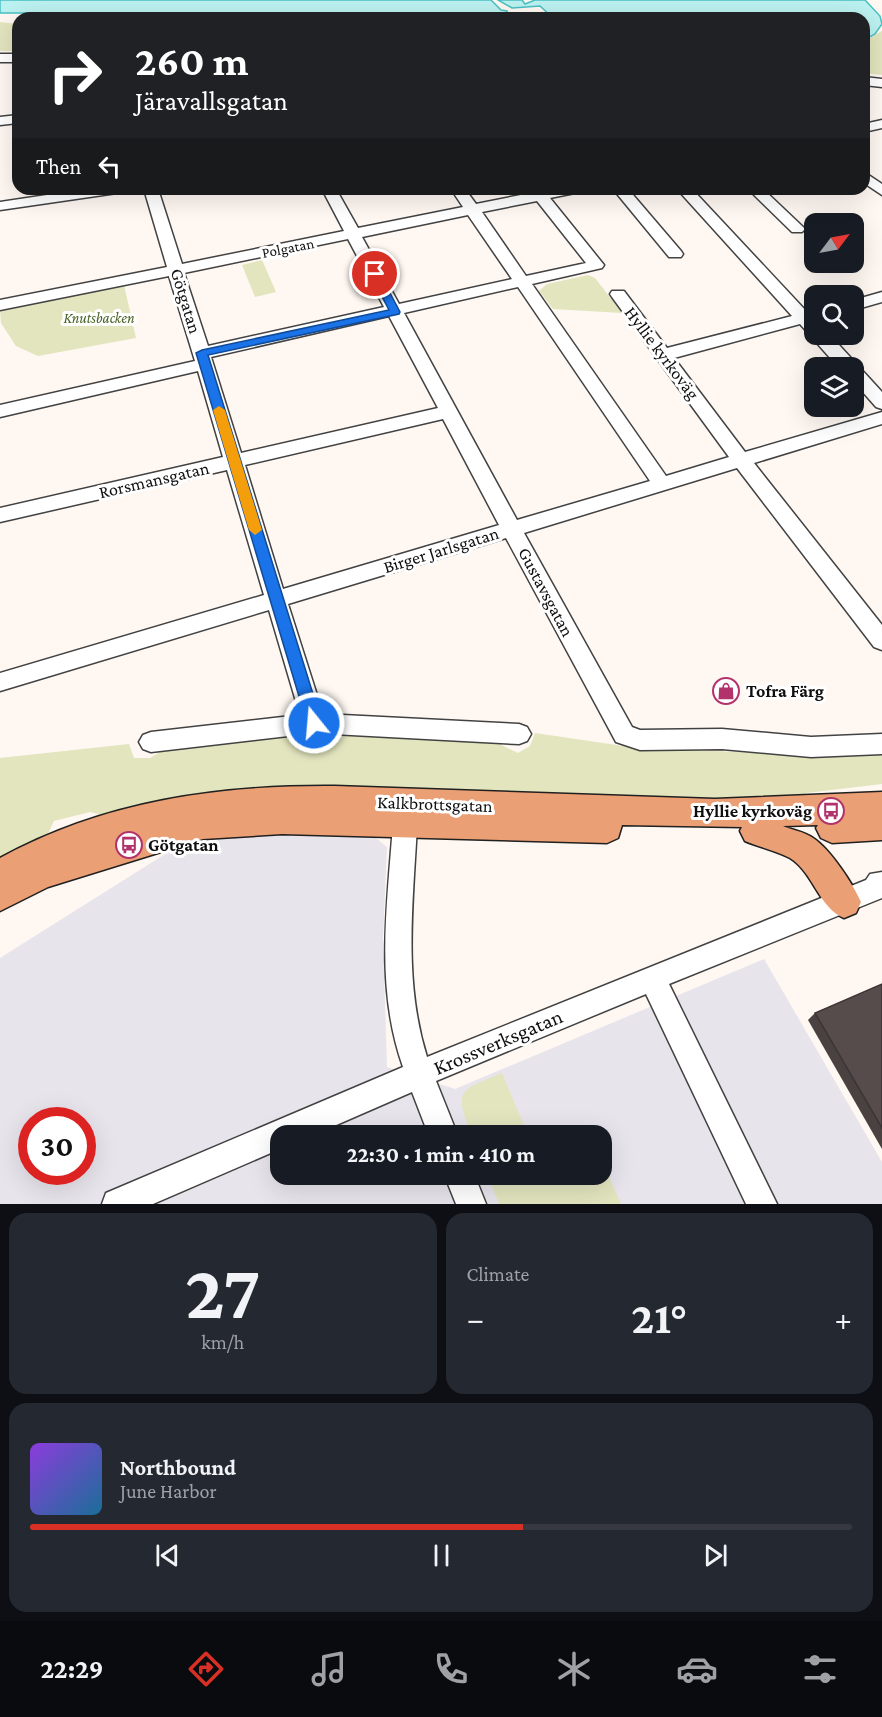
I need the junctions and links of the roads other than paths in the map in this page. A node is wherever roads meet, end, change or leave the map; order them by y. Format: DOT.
graph roads {
  1 [pos="870,181"];
  2 [pos="882,191"];
  3 [pos="76,195"];
  4 [pos="153,195"];
  5 [pos="332,195"];
  6 [pos="463,195"];
  7 [pos="530,195"];
  8 [pos="540,195"];
  9 [pos="625,195"];
  10 [pos="690,195"];
  11 [pos="761,195"];
  12 [pos="0,206"];
  13 [pos="473,210"];
  14 [pos="797,229"];
  15 [pos="354,235"];
  16 [pos="675,254"];
  17 [pos="176,269"];
  18 [pos="524,283"];
  19 [pos="618,294"];
  20 [pos="882,297"];
  21 [pos="864,302"];
  22 [pos="0,304"];
  23 [pos="395,312"];
  24 [pos="804,314"];
  25 [pos="804,323"];
  26 [pos="829,345"];
  27 [pos="663,355"];
  28 [pos="839,357"];
  29 [pos="203,358"];
  30 [pos="864,383"];
  31 [pos="882,403"];
  32 [pos="0,411"];
  33 [pos="449,412"];
  34 [pos="882,418"];
  35 [pos="235,461"];
  36 [pos="742,461"];
  37 [pos="662,484"];
  38 [pos="0,516"];
  39 [pos="512,529"];
  40 [pos="276,599"];
  41 [pos="874,619"];
  42 [pos="882,641"];
  43 [pos="0,682"];
  44 [pos="314,723"];
  45 [pos="519,734"];
  46 [pos="151,742"];
  47 [pos="882,744"];
  48 [pos="882,806"];
  49 [pos="405,825"];
  50 [pos="882,826"];
  51 [pos="756,831"];
  52 [pos="63,842"];
  53 [pos="0,865"];
  54 [pos="0,875"];
  55 [pos="879,883"];
  56 [pos="0,895"];
  57 [pos="844,902"];
  58 [pos="652,978"];
  59 [pos="420,1075"];
  60 [pos="440,1125"];
  61 [pos="463,1185"];
  62 [pos="117,1204"];
  63 [pos="471,1204"];
  64 [pos="762,1204"];
  1 -- 2 [label="street"];
  3 -- 12 [label="street"];
  4 -- 17 [label="street, Götgatan"];
  5 -- 15 [label="street, Gustavsgatan"];
  6 -- 13 [label="street"];
  7 -- 13 [label="street, Polgatan"];
  8 -- 18 [label="street"];
  9 -- 16 [label="street"];
  10 -- 24 [label="street"];
  11 -- 14 [label="street"];
  13 -- 15 [label="street, Polgatan"];
  13 -- 18 [label="street"];
  15 -- 17 [label="street, Polgatan"];
  15 -- 23 [label="street, Gustavsgatan"];
  17 -- 22 [label="street, Polgatan"];
  17 -- 29 [label="street, Götgatan"];
  18 -- 23 [label="street"];
  18 -- 37 [label="street"];
  19 -- 27 [label="street, Hyllie kyrkoväg"];
  20 -- 21 [label="street"];
  23 -- 29 [label="street"];
  23 -- 33 [label="street, Gustavsgatan"];
  25 -- 27 [label="street"];
  26 -- 28 [label="street"];
  27 -- 36 [label="street, Hyllie kyrkoväg"];
  29 -- 32 [label="street"];
  29 -- 35 [label="street, Götgatan"];
  30 -- 31 [label="street"];
  33 -- 35 [label="street, Rorsmansgatan"];
  33 -- 39 [label="street, Gustavsgatan"];
  34 -- 36 [label="street, Birger Jarlsgatan"];
  35 -- 38 [label="street, Rorsmansgatan"];
  35 -- 40 [label="street, Götgatan"];
  36 -- 37 [label="street, Birger Jarlsgatan"];
  36 -- 41 [label="street, Hyllie kyrkoväg"];
  37 -- 39 [label="street, Birger Jarlsgatan"];
  39 -- 40 [label="street, Birger Jarlsgatan"];
  39 -- 47 [label="street, Gustavsgatan"];
  40 -- 43 [label="street, Birger Jarlsgatan"];
  40 -- 44 [label="street, Götgatan"];
  41 -- 42 [label="street, Hyllie kyrkoväg"];
  44 -- 45 [label="street"];
  44 -- 46 [label="street"];
  48 -- 52 [label="main road, Kalkbrottsgatan"];
  49 -- 51 [label="main road, Kalkbrottsgatan"];
  49 -- 56 [label="main road, Kalkbrottsgatan"];
  49 -- 59 [label="street"];
  50 -- 51 [label="main road, Kalkbrottsgatan"];
  51 -- 57 [label="main road"];
  52 -- 53 [label="main road"];
  52 -- 54 [label="main road, Kalkbrottsgatan"];
  55 -- 57 [label="street, Krossverksgatan"];
  57 -- 58 [label="street, Krossverksgatan"];
  58 -- 59 [label="street, Krossverksgatan"];
  58 -- 64 [label="street"];
  59 -- 60 [label="street"];
  59 -- 62 [label="street, Krossverksgatan"];
  61 -- 63 [label="street"];
}
